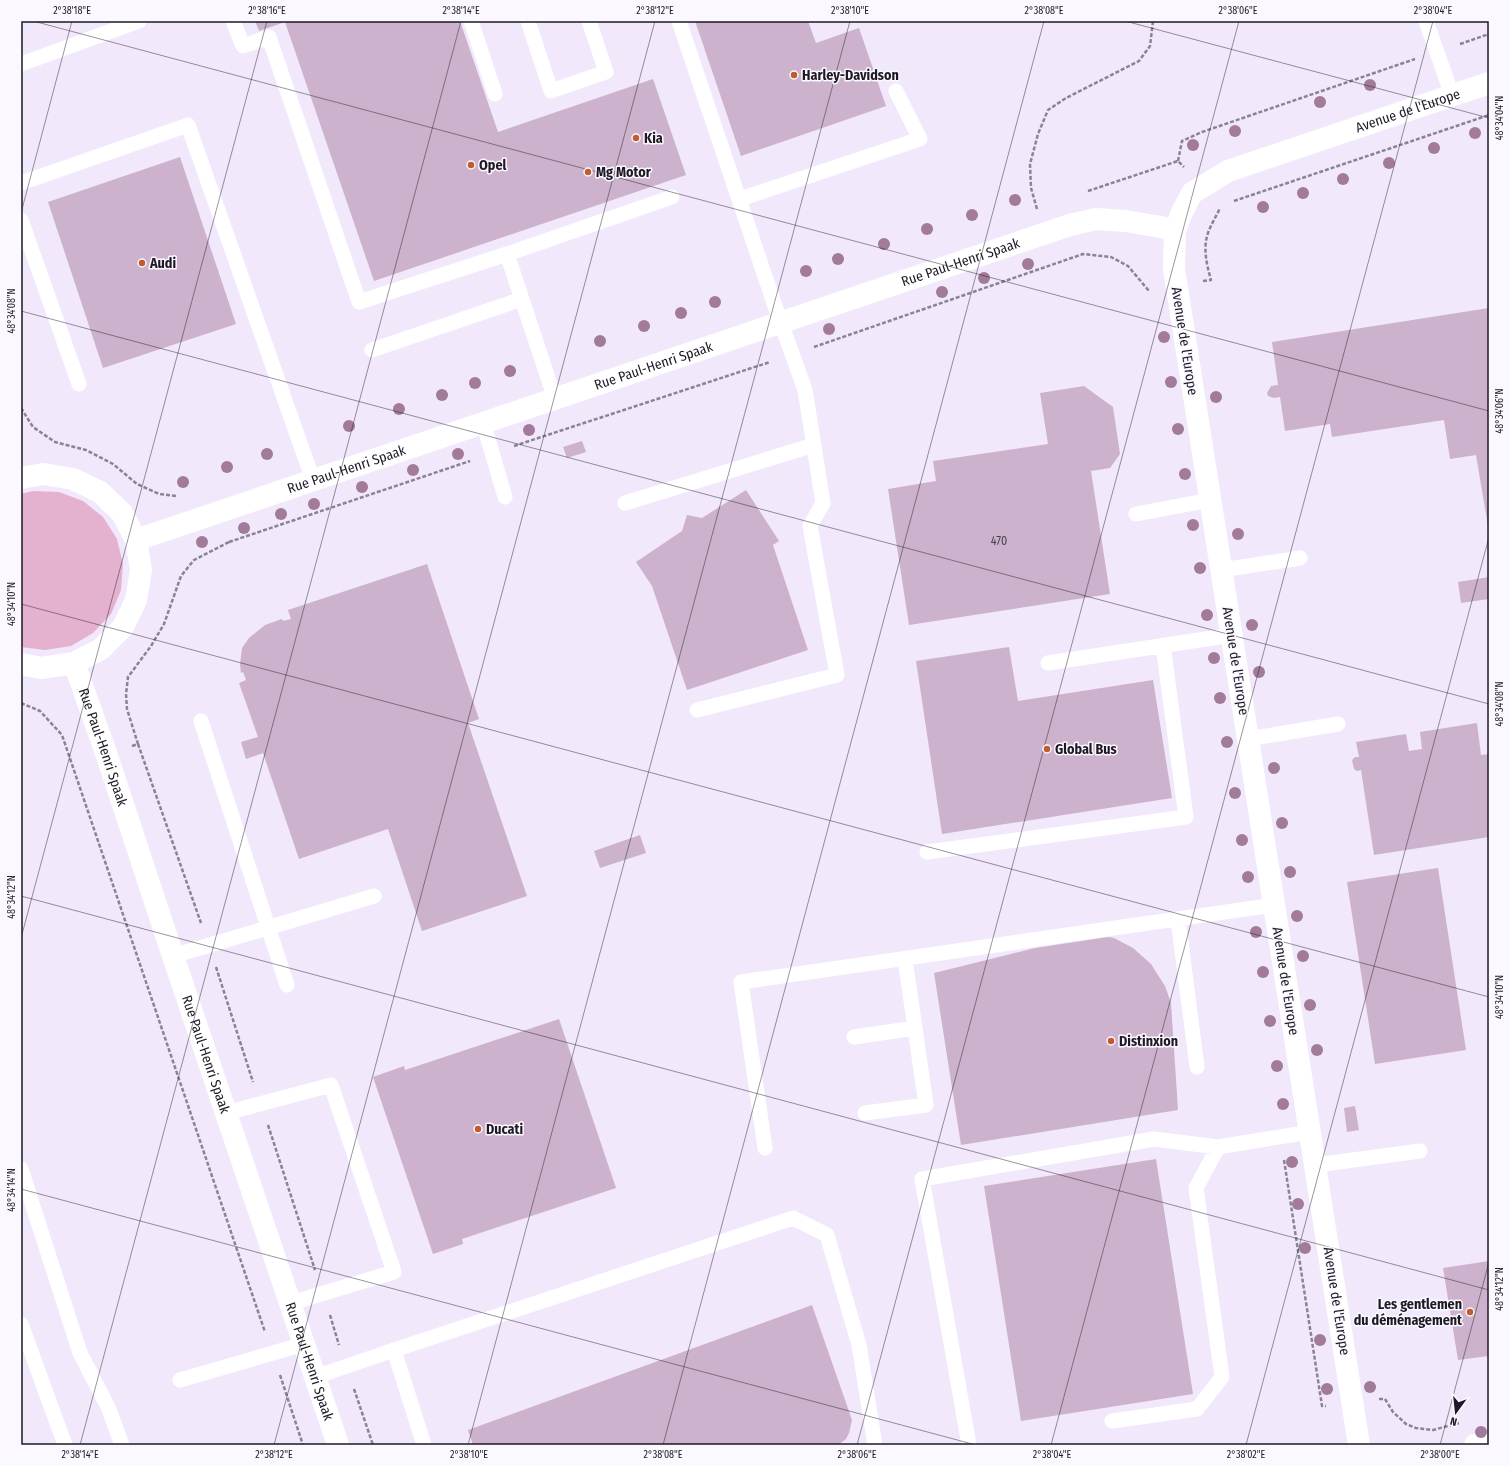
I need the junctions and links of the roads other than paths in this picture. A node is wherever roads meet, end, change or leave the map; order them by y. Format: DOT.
graph roads {
  1 [pos="139,21"];
  2 [pos="234,21"];
  3 [pos="471,21"];
  4 [pos="528,21"];
  5 [pos="589,21"];
  6 [pos="679,21"];
  7 [pos="1426,21"];
  8 [pos="21,64"];
  9 [pos="1489,83"];
  10 [pos="896,91"];
  11 [pos="495,94"];
  12 [pos="1452,95"];
  13 [pos="21,183"];
  14 [pos="672,197"];
  15 [pos="740,199"];
  16 [pos="21,220"];
  17 [pos="1175,232"];
  18 [pos="507,254"];
  19 [pos="522,299"];
  20 [pos="782,323"];
  21 [pos="372,350"];
  22 [pos="79,384"];
  23 [pos="555,399"];
  24 [pos="483,422"];
  25 [pos="814,445"];
  26 [pos="21,478"];
  27 [pos="314,480"];
  28 [pos="505,498"];
  29 [pos="1210,500"];
  30 [pos="625,503"];
  31 [pos="1136,514"];
  32 [pos="136,540"];
  33 [pos="1300,558"];
  34 [pos="1222,570"];
  35 [pos="1232,635"];
  36 [pos="1163,645"];
  37 [pos="74,663"];
  38 [pos="1048,663"];
  39 [pos="21,664"];
  40 [pos="697,710"];
  41 [pos="201,721"];
  42 [pos="1338,724"];
  43 [pos="1248,739"];
  44 [pos="928,852"];
  45 [pos="374,896"];
  46 [pos="1274,905"];
  47 [pos="1178,919"];
  48 [pos="268,927"];
  49 [pos="173,956"];
  50 [pos="905,959"];
  51 [pos="287,984"];
  52 [pos="915,1028"];
  53 [pos="854,1037"];
  54 [pos="1197,1067"];
  55 [pos="226,1113"];
  56 [pos="865,1113"];
  57 [pos="1310,1132"];
  58 [pos="1218,1147"];
  59 [pos="766,1148"];
  60 [pos="1420,1151"];
  61 [pos="1316,1165"];
  62 [pos="21,1169"];
  63 [pos="291,1303"];
  64 [pos="21,1324"];
  65 [pos="304,1344"];
  66 [pos="394,1350"];
  67 [pos="316,1377"];
  68 [pos="180,1380"];
  69 [pos="1112,1421"];
  70 [pos="1469,1437"];
  71 [pos="1489,1443"];
  72 [pos="65,1445"];
  73 [pos="122,1445"];
  74 [pos="338,1445"];
  75 [pos="424,1445"];
  76 [pos="875,1445"];
  77 [pos="969,1445"];
  78 [pos="1359,1445"];
  1 -- 8 [label="lane"];
  2 -- 18 [label="lane"];
  3 -- 11 [label="lane"];
  4 -- 5 [label="lane"];
  6 -- 15 [label="lane"];
  7 -- 12 [label="lane"];
  9 -- 12 [label="street, Avenue de l'Europe"];
  10 -- 15 [label="lane"];
  12 -- 17 [label="street, Avenue de l'Europe"];
  13 -- 27 [label="lane"];
  14 -- 18 [label="lane"];
  15 -- 20 [label="lane"];
  16 -- 22 [label="lane"];
  17 -- 20 [label="street, Rue Paul-Henri Spaak"];
  17 -- 29 [label="street, Avenue de l'Europe"];
  18 -- 19 [label="lane"];
  19 -- 21 [label="lane"];
  19 -- 23 [label="lane"];
  20 -- 23 [label="street, Rue Paul-Henri Spaak"];
  20 -- 25 [label="lane"];
  23 -- 24 [label="street, Rue Paul-Henri Spaak"];
  24 -- 27 [label="street, Rue Paul-Henri Spaak"];
  24 -- 28 [label="lane"];
  25 -- 30 [label="lane"];
  25 -- 40 [label="lane"];
  26 -- 32 [label="street"];
  27 -- 32 [label="street, Rue Paul-Henri Spaak"];
  29 -- 31 [label="lane"];
  29 -- 34 [label="street, Avenue de l'Europe"];
  32 -- 37 [label="street"];
  33 -- 34 [label="lane"];
  34 -- 35 [label="street, Avenue de l'Europe"];
  35 -- 36 [label="lane"];
  35 -- 43 [label="street, Avenue de l'Europe"];
  36 -- 38 [label="lane"];
  36 -- 44 [label="lane"];
  37 -- 39 [label="street"];
  37 -- 49 [label="street, Rue Paul-Henri Spaak"];
  41 -- 48 [label="lane"];
  42 -- 43 [label="lane"];
  43 -- 46 [label="street, Avenue de l'Europe"];
  45 -- 48 [label="lane"];
  46 -- 47 [label="lane"];
  46 -- 57 [label="street, Avenue de l'Europe"];
  47 -- 50 [label="lane"];
  47 -- 54 [label="lane"];
  48 -- 49 [label="lane"];
  48 -- 51 [label="lane"];
  49 -- 55 [label="street, Rue Paul-Henri Spaak"];
  50 -- 52 [label="lane"];
  50 -- 59 [label="lane"];
  52 -- 53 [label="lane"];
  52 -- 56 [label="lane"];
  55 -- 63 [label="street, Rue Paul-Henri Spaak"];
  55 -- 63 [label="lane"];
  57 -- 58 [label="lane"];
  57 -- 61 [label="street, Avenue de l'Europe"];
  58 -- 69 [label="lane"];
  58 -- 77 [label="lane"];
  60 -- 61 [label="lane"];
  61 -- 78 [label="street, Avenue de l'Europe"];
  62 -- 73 [label="lane"];
  63 -- 65 [label="street, Rue Paul-Henri Spaak"];
  64 -- 72 [label="lane"];
  65 -- 67 [label="street, Rue Paul-Henri Spaak"];
  65 -- 68 [label="lane"];
  66 -- 67 [label="lane"];
  66 -- 75 [label="lane"];
  66 -- 76 [label="lane"];
  67 -- 74 [label="street, Rue Paul-Henri Spaak"];
  70 -- 71 [label="street"];
}
